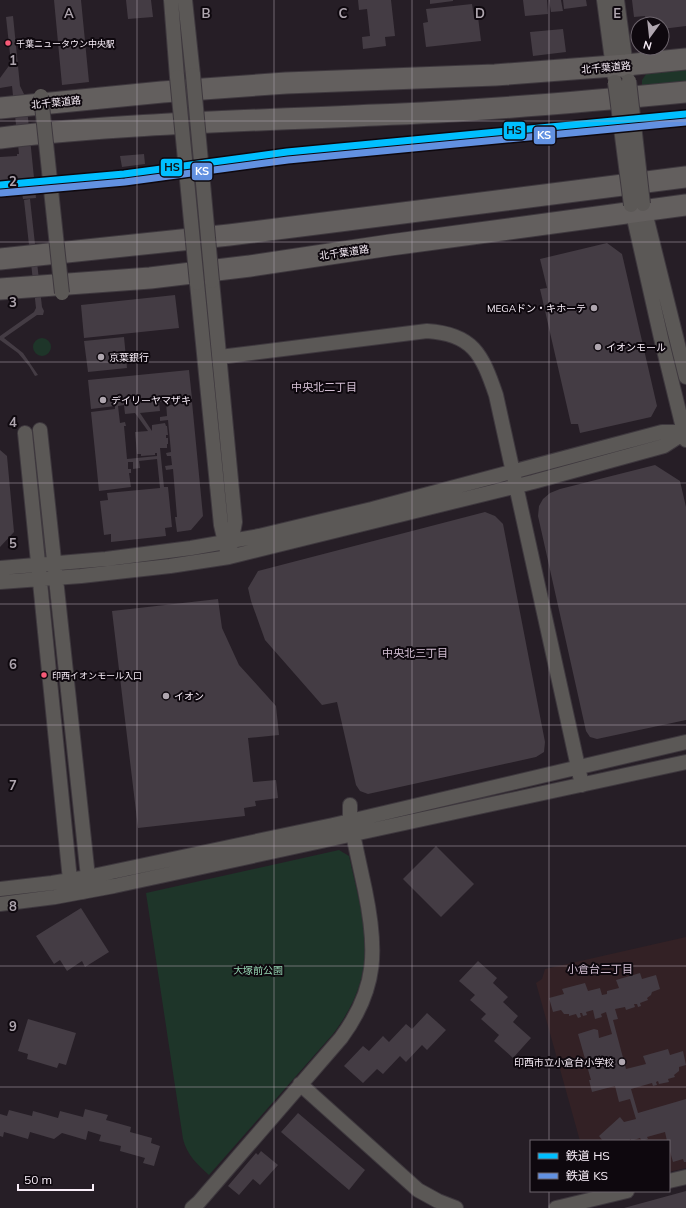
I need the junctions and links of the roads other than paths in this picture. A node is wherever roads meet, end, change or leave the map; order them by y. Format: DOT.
graph roads {
  1 [pos="171,0"];
  2 [pos="185,0"];
  3 [pos="604,0"];
  4 [pos="617,0"];
  5 [pos="686,59"];
  6 [pos="621,74"];
  7 [pos="686,92"];
  8 [pos="41,96"];
  9 [pos="0,108"];
  10 [pos="0,138"];
  11 [pos="686,177"];
  12 [pos="686,205"];
  13 [pos="638,208"];
  14 [pos="0,259"];
  15 [pos="0,289"];
  16 [pos="62,293"];
  17 [pos="220,357"];
  18 [pos="686,377"];
  19 [pos="40,430"];
  20 [pos="25,433"];
  21 [pos="685,435"];
  22 [pos="512,471"];
  23 [pos="516,487"];
  24 [pos="228,541"];
  25 [pos="229,557"];
  26 [pos="55,563"];
  27 [pos="38,564"];
  28 [pos="0,568"];
  29 [pos="56,578"];
  30 [pos="40,579"];
  31 [pos="0,582"];
  32 [pos="686,742"];
  33 [pos="686,762"];
  34 [pos="578,767"];
  35 [pos="582,785"];
  36 [pos="346,806"];
  37 [pos="351,828"];
  38 [pos="88,877"];
  39 [pos="70,880"];
  40 [pos="0,889"];
  41 [pos="83,892"];
  42 [pos="0,904"];
  43 [pos="300,1084"];
  44 [pos="686,1177"];
  45 [pos="670,1181"];
  46 [pos="623,1192"];
  47 [pos="192,1208"];
  48 [pos="456,1208"];
  49 [pos="556,1208"];
  1 -- 24 [label="street, bridge"];
  2 -- 17 [label="street, bridge"];
  3 -- 6 [label="street"];
  4 -- 6 [label="street"];
  5 -- 6 [label="highway, 北千葉道路"];
  6 -- 9 [label="highway, 北千葉道路"];
  6 -- 13 [label="street, bridge"];
  7 -- 10 [label="highway"];
  8 -- 16 [label="street, bridge"];
  11 -- 14 [label="highway"];
  12 -- 13 [label="highway, 北千葉道路"];
  13 -- 15 [label="highway, 北千葉道路"];
  13 -- 18 [label="street"];
  13 -- 21 [label="street"];
  17 -- 22 [label="street"];
  17 -- 24 [label="street"];
  19 -- 26 [label="street"];
  20 -- 27 [label="street"];
  21 -- 22 [label="street"];
  21 -- 23 [label="street"];
  22 -- 23 [label="street"];
  22 -- 24 [label="street"];
  23 -- 25 [label="street"];
  23 -- 34 [label="street"];
  24 -- 25 [label="street"];
  24 -- 26 [label="street"];
  25 -- 29 [label="street"];
  26 -- 27 [label="street"];
  26 -- 29 [label="street"];
  27 -- 28 [label="street"];
  27 -- 30 [label="street"];
  29 -- 30 [label="street"];
  29 -- 38 [label="street"];
  30 -- 31 [label="street"];
  30 -- 39 [label="street"];
  32 -- 34 [label="street"];
  33 -- 35 [label="street"];
  34 -- 35 [label="street"];
  34 -- 37 [label="street"];
  35 -- 37 [label="street"];
  36 -- 37 [label="street"];
  37 -- 38 [label="street"];
  37 -- 41 [label="street"];
  37 -- 43 [label="street"];
  38 -- 39 [label="street"];
  38 -- 41 [label="street"];
  39 -- 40 [label="street"];
  39 -- 41 [label="street"];
  41 -- 42 [label="street"];
  43 -- 47 [label="street"];
  43 -- 48 [label="street"];
  44 -- 45 [label="street"];
  46 -- 49 [label="street"];
}
